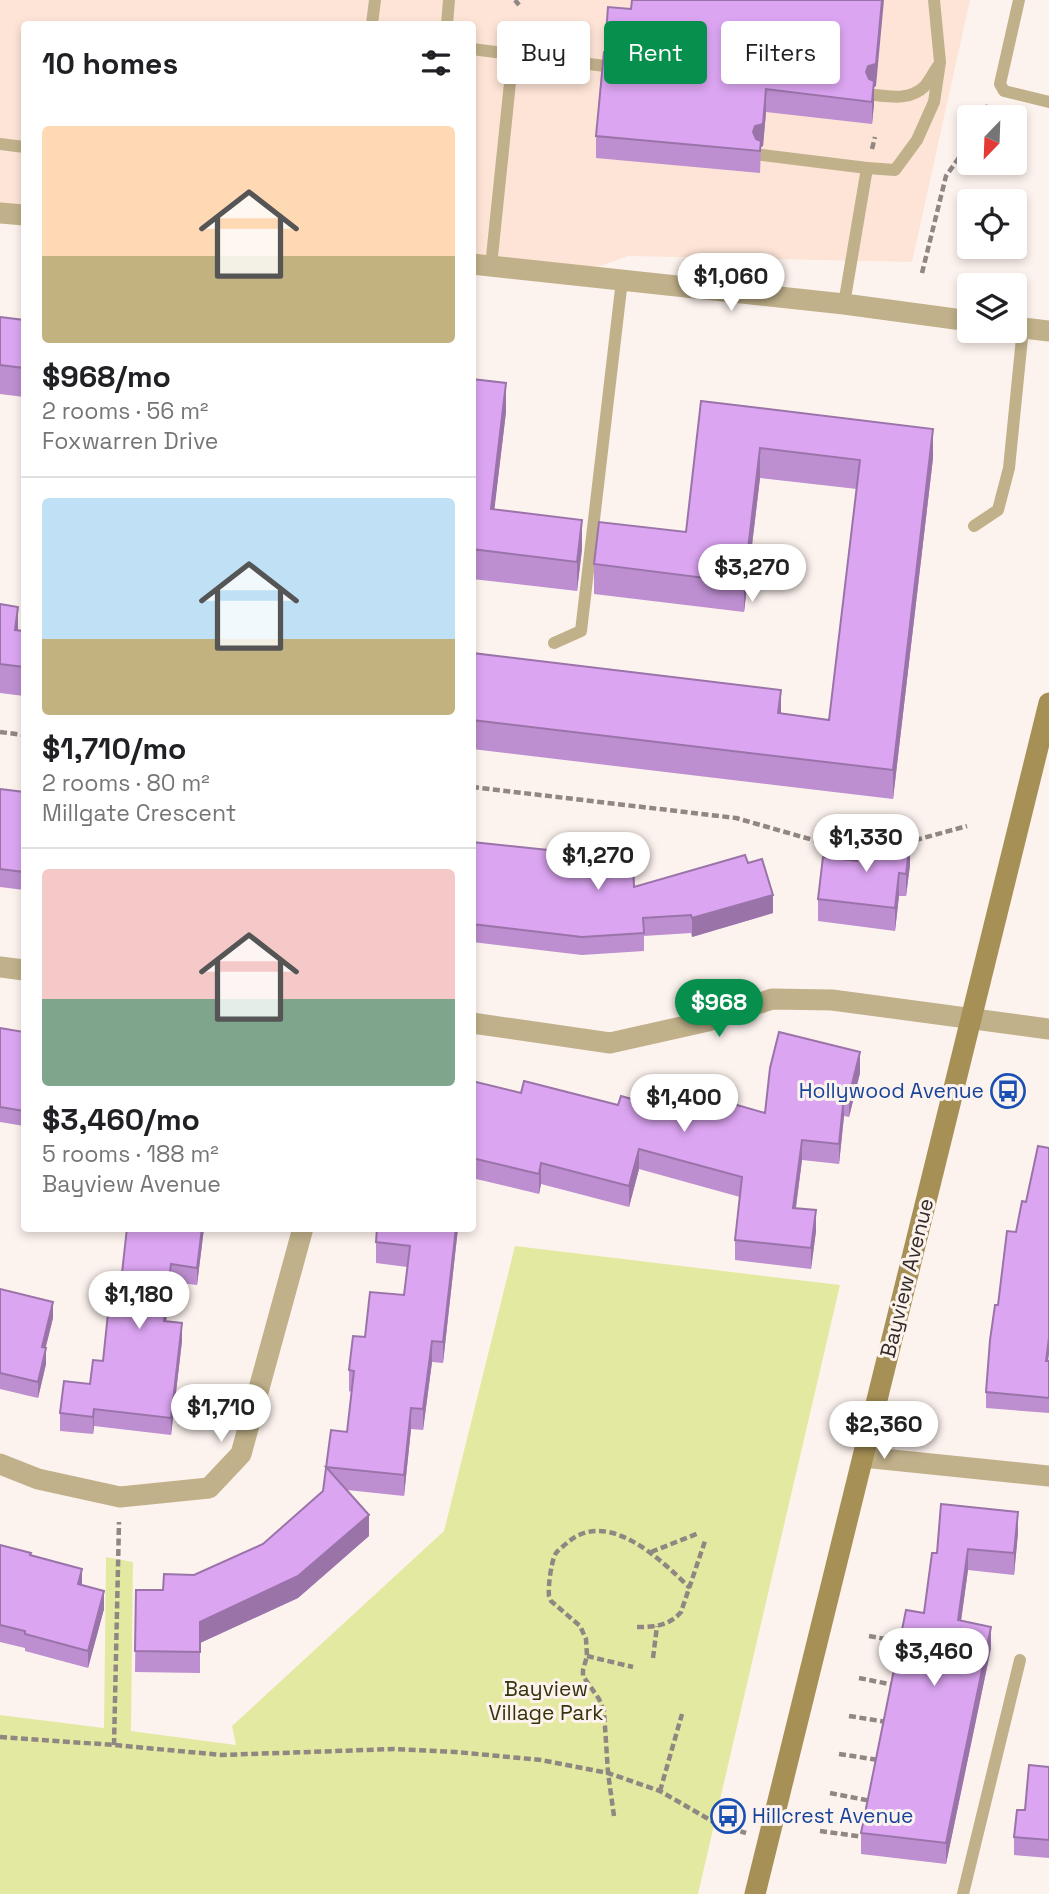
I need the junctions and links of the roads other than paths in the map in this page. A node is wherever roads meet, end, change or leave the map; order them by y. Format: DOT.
graph roads {
  1 [pos="375,0"];
  2 [pos="449,0"];
  3 [pos="933,0"];
  4 [pos="1019,0"];
  5 [pos="372,21"];
  6 [pos="447,21"];
  7 [pos="476,49"];
  8 [pos="497,52"];
  9 [pos="940,62"];
  10 [pos="509,84"];
  11 [pos="875,95"];
  12 [pos="1049,102"];
  13 [pos="0,145"];
  14 [pos="21,147"];
  15 [pos="762,155"];
  16 [pos="867,168"];
  17 [pos="0,213"];
  18 [pos="21,215"];
  19 [pos="482,265"];
  20 [pos="622,280"];
  21 [pos="844,304"];
  22 [pos="957,319"];
  23 [pos="1027,329"];
  24 [pos="1049,331"];
  25 [pos="1018,343"];
  26 [pos="974,526"];
  27 [pos="554,643"];
  28 [pos="1049,703"];
  29 [pos="0,967"];
  30 [pos="21,970"];
  31 [pos="971,1018"];
  32 [pos="476,1024"];
  33 [pos="1049,1029"];
  34 [pos="302,1232"];
  35 [pos="863,1457"];
  36 [pos="0,1464"];
  37 [pos="1049,1476"];
  38 [pos="1020,1660"];
  39 [pos="755,1894"];
  40 [pos="963,1894"];
  1 -- 5 [label="lane"];
  2 -- 6 [label="lane"];
  3 -- 9 [label="lane"];
  4 -- 12 [label="lane"];
  7 -- 8 [label="lane"];
  9 -- 11 [label="lane"];
  9 -- 16 [label="lane"];
  10 -- 19 [label="lane"];
  13 -- 14 [label="lane"];
  15 -- 16 [label="lane"];
  16 -- 21 [label="lane"];
  17 -- 18 [label="street"];
  19 -- 20 [label="street"];
  20 -- 21 [label="street"];
  20 -- 27 [label="lane"];
  21 -- 22 [label="street"];
  23 -- 24 [label="street"];
  25 -- 26 [label="lane"];
  28 -- 31 [label="main road, Bayview Avenue"];
  29 -- 30 [label="street"];
  31 -- 32 [label="street"];
  31 -- 33 [label="street"];
  31 -- 35 [label="main road, Bayview Avenue"];
  34 -- 36 [label="street"];
  35 -- 37 [label="street"];
  35 -- 39 [label="main road, Bayview Avenue"];
  38 -- 40 [label="lane"];
}
